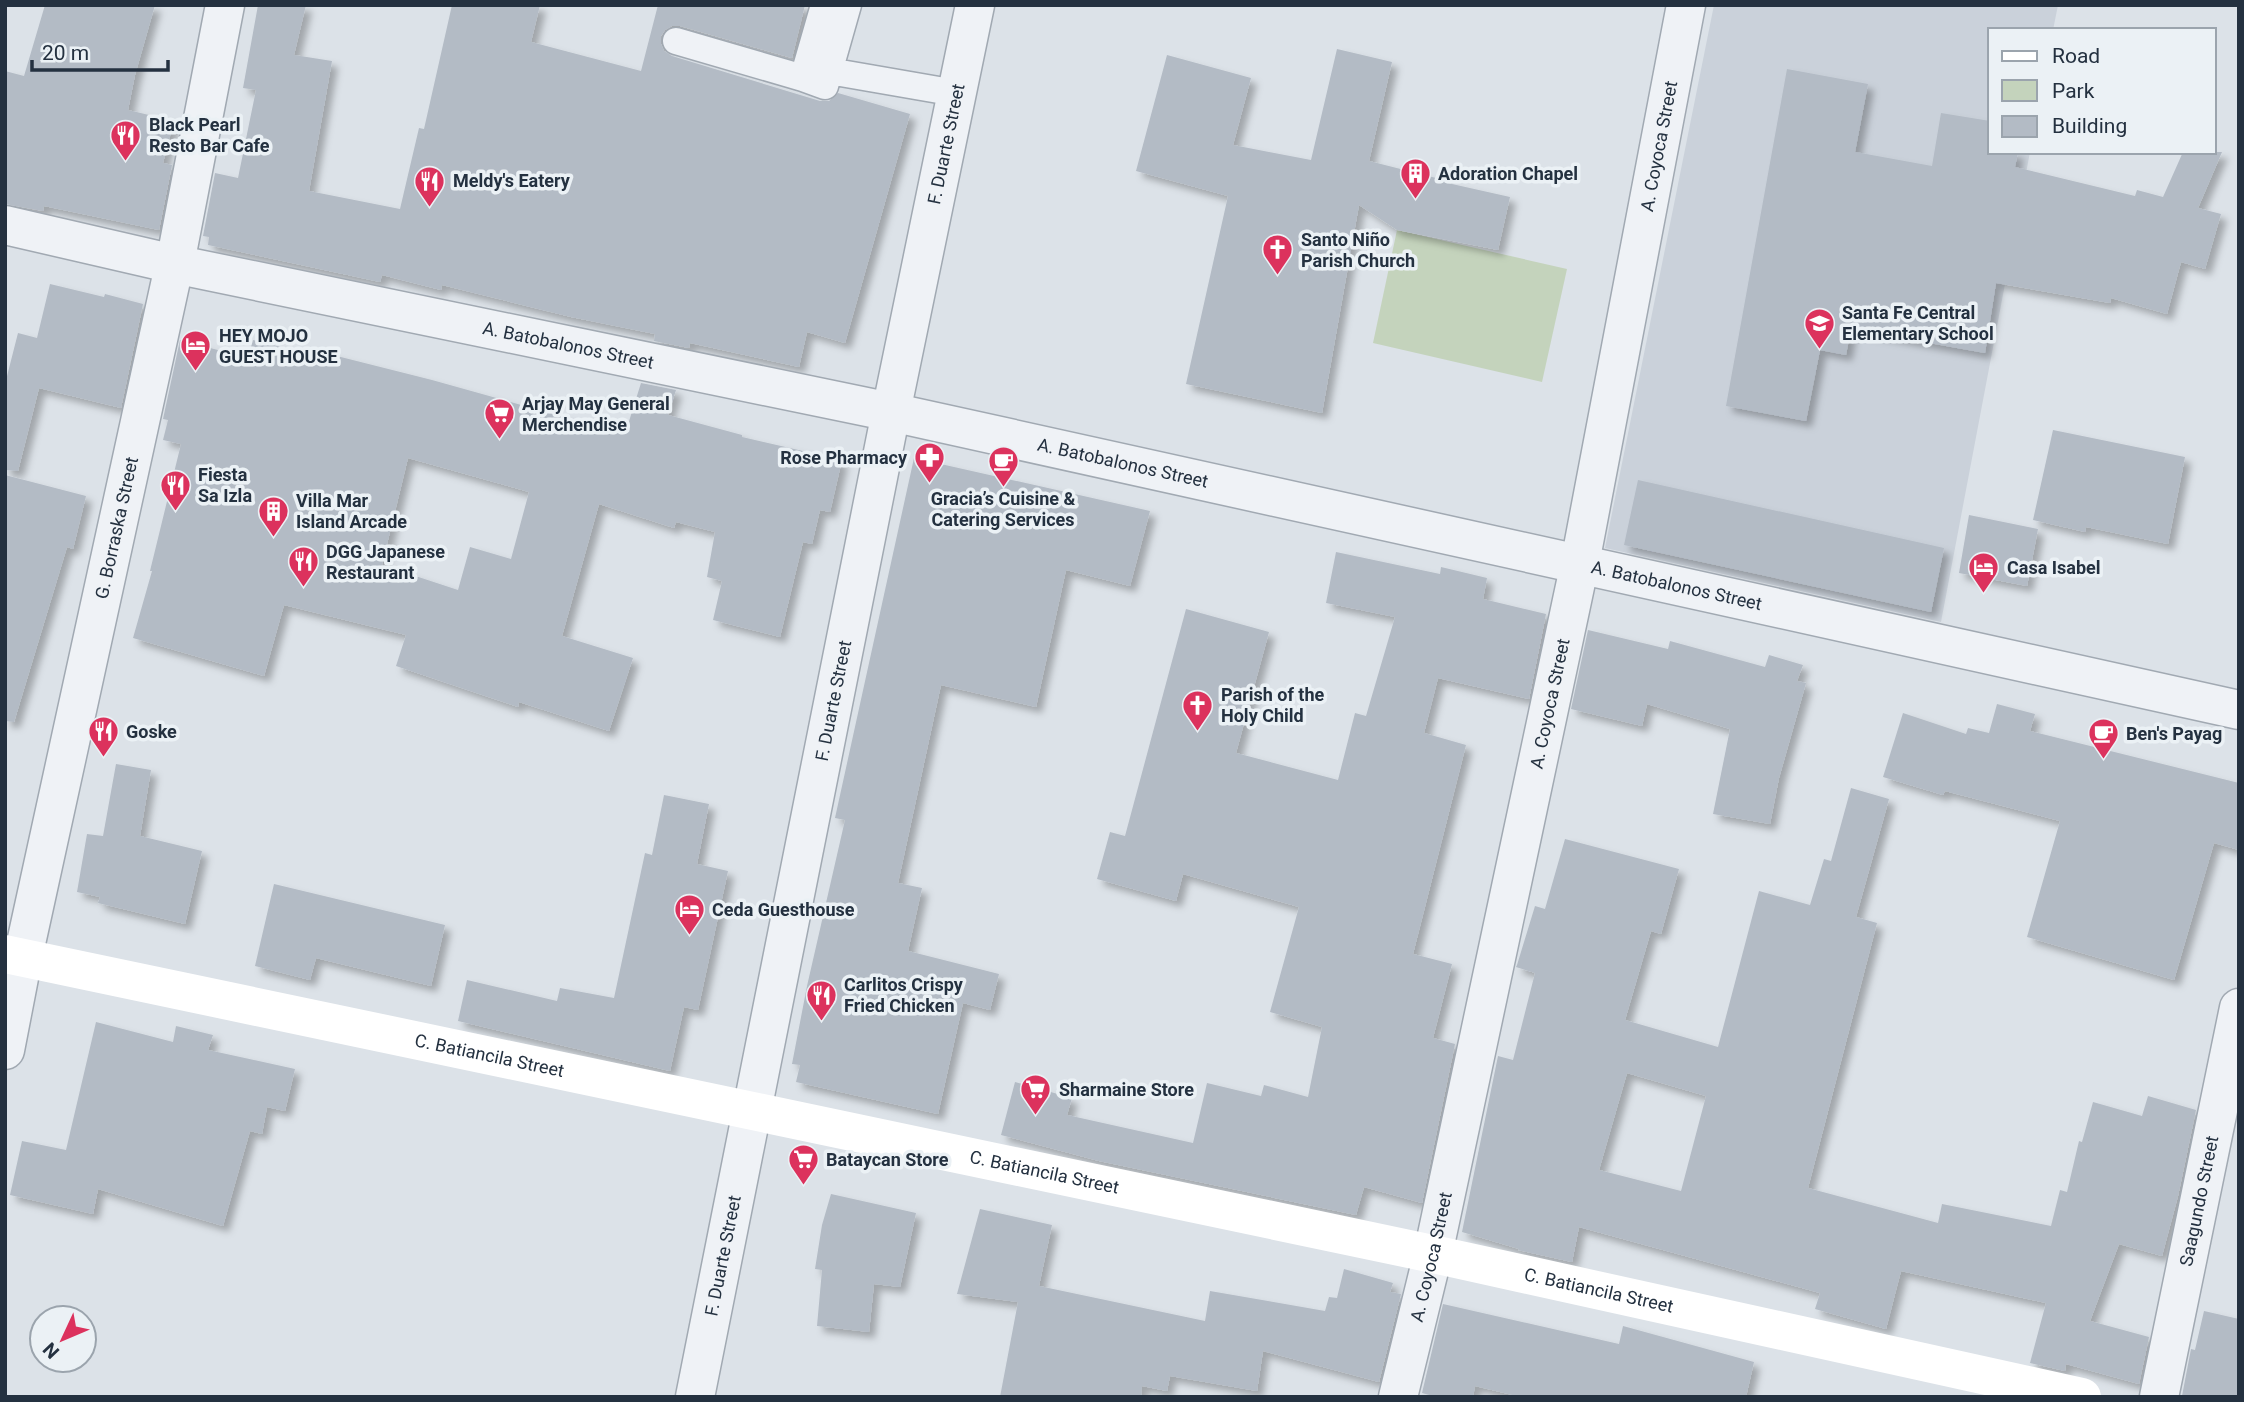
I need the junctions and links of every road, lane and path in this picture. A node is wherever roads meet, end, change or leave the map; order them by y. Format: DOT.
graph roads {
  1 [pos="225,5"];
  2 [pos="824,5"];
  3 [pos="848,5"];
  4 [pos="975,5"];
  5 [pos="1686,5"];
  6 [pos="676,41"];
  7 [pos="830,71"];
  8 [pos="803,78"];
  9 [pos="956,93"];
  10 [pos="5,225"];
  11 [pos="174,264"];
  12 [pos="891,412"];
  13 [pos="1580,562"];
  14 [pos="2239,709"];
  15 [pos="14,956"];
  16 [pos="2239,1008"];
  17 [pos="5,1050"];
  18 [pos="752,1111"];
  19 [pos="1433,1254"];
  20 [pos="695,1397"];
  21 [pos="1398,1397"];
  22 [pos="2082,1397"];
  23 [pos="2159,1397"];
  1 -- 11 [label="street, G. Borraska Street"];
  2 -- 8 [label="lane"];
  3 -- 7 [label="lane"];
  4 -- 9 [label="street, F. Duarte Street"];
  5 -- 13 [label="street, A. Coyoca Street"];
  6 -- 8 [label="lane"];
  7 -- 8 [label="lane"];
  7 -- 9 [label="lane"];
  9 -- 12 [label="street, F. Duarte Street"];
  10 -- 11 [label="street, A. Batobalonos Street"];
  11 -- 12 [label="street, A. Batobalonos Street"];
  11 -- 15 [label="street, G. Borraska Street"];
  12 -- 13 [label="street, A. Batobalonos Street"];
  12 -- 18 [label="street, F. Duarte Street"];
  13 -- 14 [label="street, A. Batobalonos Street"];
  13 -- 19 [label="street, A. Coyoca Street"];
  15 -- 17 [label="street, G. Borraska Street"];
  15 -- 18 [label="main road, C. Batiancila Street"];
  16 -- 23 [label="street, Saagundo Street"];
  18 -- 19 [label="main road, C. Batiancila Street"];
  18 -- 20 [label="street, F. Duarte Street"];
  19 -- 21 [label="street, A. Coyoca Street"];
  19 -- 22 [label="main road, C. Batiancila Street"];
}
